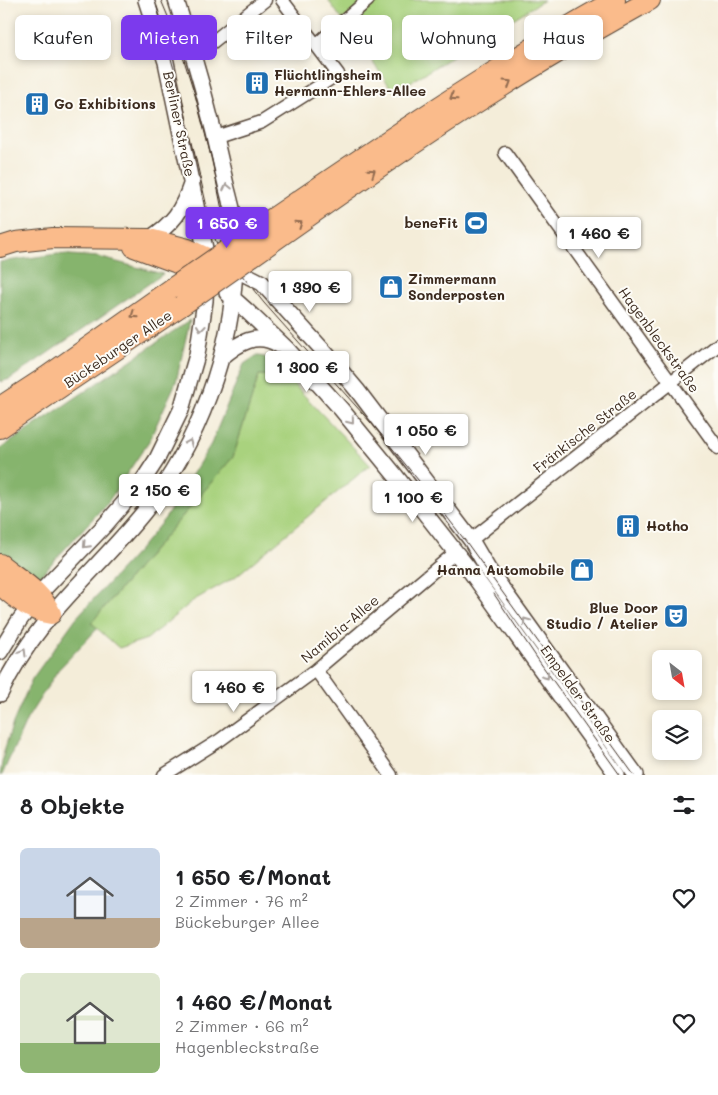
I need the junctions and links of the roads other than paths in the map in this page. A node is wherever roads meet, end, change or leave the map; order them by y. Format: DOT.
graph roads {
  1 [pos="146,0"];
  2 [pos="176,0"];
  3 [pos="265,0"];
  4 [pos="282,0"];
  5 [pos="368,0"];
  6 [pos="615,0"];
  7 [pos="650,0"];
  8 [pos="181,15"];
  9 [pos="217,39"];
  10 [pos="316,45"];
  11 [pos="195,60"];
  12 [pos="216,137"];
  13 [pos="504,153"];
  14 [pos="192,182"];
  15 [pos="103,238"];
  16 [pos="237,238"];
  17 [pos="149,239"];
  18 [pos="0,247"];
  19 [pos="207,258"];
  20 [pos="235,269"];
  21 [pos="189,270"];
  22 [pos="207,280"];
  23 [pos="233,298"];
  24 [pos="718,345"];
  25 [pos="287,349"];
  26 [pos="221,358"];
  27 [pos="671,382"];
  28 [pos="47,387"];
  29 [pos="0,392"];
  30 [pos="0,407"];
  31 [pos="0,428"];
  32 [pos="0,436"];
  33 [pos="718,448"];
  34 [pos="471,540"];
  35 [pos="456,552"];
  36 [pos="0,564"];
  37 [pos="0,585"];
  38 [pos="34,601"];
  39 [pos="51,614"];
  40 [pos="0,652"];
  41 [pos="316,670"];
  42 [pos="0,694"];
  43 [pos="164,775"];
  44 [pos="391,775"];
  45 [pos="617,775"];
  46 [pos="636,775"];
  1 -- 14 [label="street, Berliner Straße"];
  2 -- 8 [label="street"];
  3 -- 9 [label="street"];
  4 -- 10 [label="street"];
  5 -- 10 [label="street"];
  6 -- 28 [label="highway, Bückeburger Allee, one-way, bridge"];
  28 -- 7 [label="highway, Bückeburger Allee, one-way, bridge"];
  10 -- 12 [label="street"];
  11 -- 12 [label="street"];
  16 -- 12 [label="street, one-way"];
  13 -- 27 [label="street, Hagenbleckstraße"];
  14 -- 17 [label="street"];
  14 -- 19 [label="street, Berliner Straße"];
  15 -- 17 [label="highway"];
  15 -- 18 [label="highway"];
  15 -- 21 [label="highway"];
  16 -- 19 [label="street"];
  16 -- 20 [label="street"];
  17 -- 19 [label="highway"];
  19 -- 20 [label="street"];
  19 -- 21 [label="street"];
  19 -- 22 [label="street, Berliner Straße"];
  20 -- 23 [label="street"];
  20 -- 34 [label="street, Empelder Straße"];
  21 -- 22 [label="highway"];
  22 -- 23 [label="street, Empelder Straße"];
  22 -- 38 [label="street, Berliner Straße, one-way"];
  23 -- 25 [label="street, Empelder Straße"];
  23 -- 26 [label="street"];
  24 -- 27 [label="street, Fränkische Straße"];
  25 -- 26 [label="street"];
  25 -- 35 [label="street, Empelder Straße, one-way"];
  39 -- 26 [label="street, one-way"];
  27 -- 33 [label="street, Hagenbleckstraße"];
  27 -- 34 [label="street, Fränkische Straße"];
  28 -- 29 [label="highway"];
  28 -- 30 [label="highway, Bückeburger Allee"];
  28 -- 31 [label="highway, Bückeburger Allee"];
  28 -- 32 [label="highway"];
  34 -- 35 [label="street"];
  46 -- 34 [label="street, Empelder Straße, one-way"];
  35 -- 41 [label="street, Namibia-Allee"];
  35 -- 45 [label="street, Empelder Straße, one-way"];
  36 -- 38 [label="highway"];
  37 -- 38 [label="highway"];
  38 -- 39 [label="highway"];
  38 -- 40 [label="street, Berliner Straße"];
  42 -- 39 [label="street, one-way"];
  41 -- 43 [label="street, Namibia-Allee"];
  41 -- 44 [label="street"];
}
